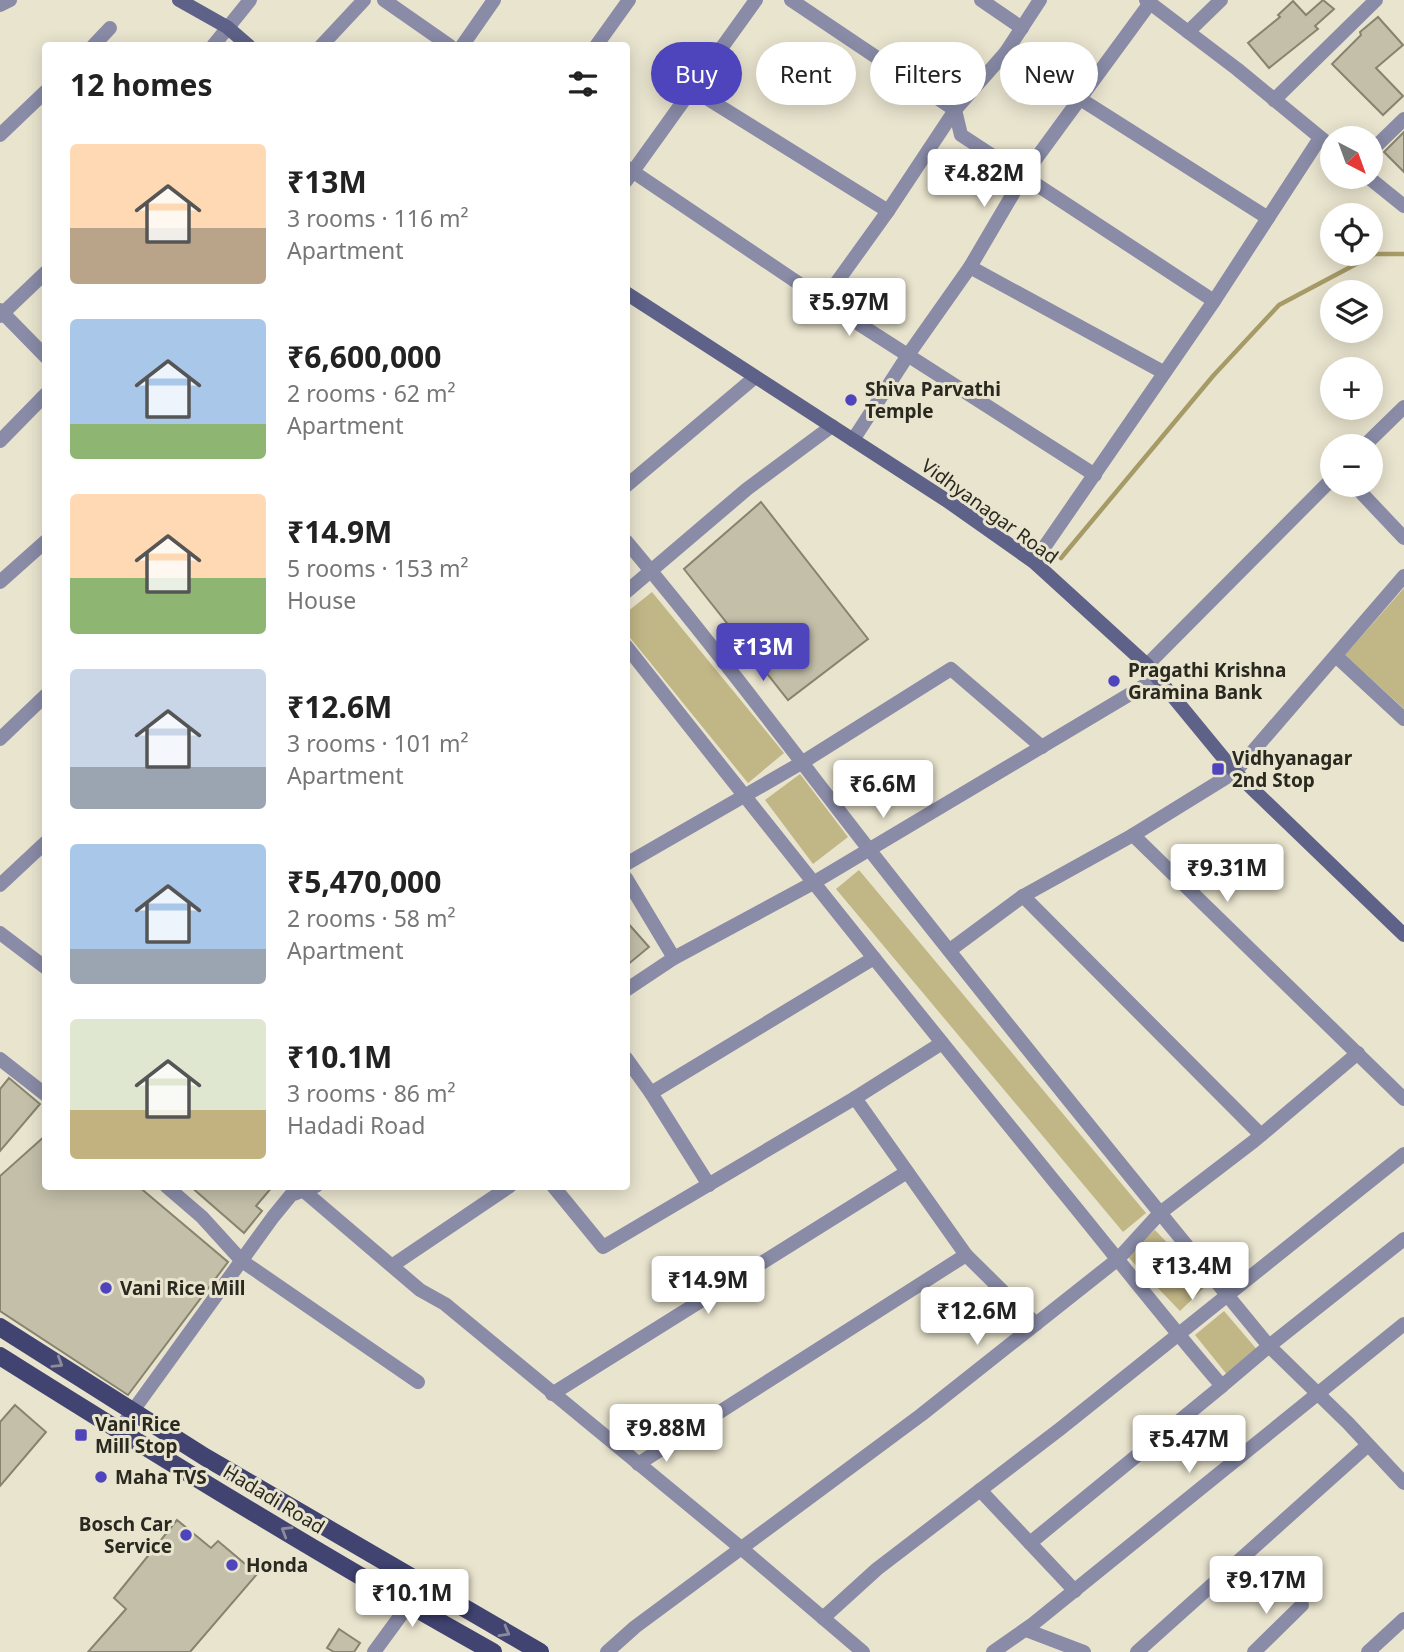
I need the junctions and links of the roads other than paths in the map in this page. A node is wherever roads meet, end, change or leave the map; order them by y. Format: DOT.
graph roads {
  1 [pos="8,0"];
  2 [pos="179,0"];
  3 [pos="250,0"];
  4 [pos="364,0"];
  5 [pos="384,0"];
  6 [pos="494,0"];
  7 [pos="629,0"];
  8 [pos="756,0"];
  9 [pos="791,0"];
  10 [pos="981,0"];
  11 [pos="1041,0"];
  12 [pos="1221,0"];
  13 [pos="1376,0"];
  14 [pos="1148,1"];
  15 [pos="0,5"];
  16 [pos="227,27"];
  17 [pos="110,28"];
  18 [pos="1022,28"];
  19 [pos="1188,32"];
  20 [pos="97,42"];
  21 [pos="216,42"];
  22 [pos="244,42"];
  23 [pos="325,42"];
  24 [pos="444,42"];
  25 [pos="466,42"];
  26 [pos="599,42"];
  27 [pos="726,42"];
  28 [pos="1013,42"];
  29 [pos="1000,59"];
  30 [pos="1098,71"];
  31 [pos="42,95"];
  32 [pos="1274,100"];
  33 [pos="680,105"];
  34 [pos="718,105"];
  35 [pos="1074,105"];
  36 [pos="1090,105"];
  37 [pos="955,110"];
  38 [pos="1404,119"];
  39 [pos="0,135"];
  40 [pos="1320,137"];
  41 [pos="1383,139"];
  42 [pos="1320,150"];
  43 [pos="630,172"];
  44 [pos="630,174"];
  45 [pos="1024,175"];
  46 [pos="1383,189"];
  47 [pos="1404,206"];
  48 [pos="888,211"];
  49 [pos="1268,218"];
  50 [pos="970,267"];
  51 [pos="42,276"];
  52 [pos="630,296"];
  53 [pos="824,300"];
  54 [pos="1214,301"];
  55 [pos="1,313"];
  56 [pos="42,354"];
  57 [pos="908,355"];
  58 [pos="1163,372"];
  59 [pos="754,378"];
  60 [pos="42,398"];
  61 [pos="1404,407"];
  62 [pos="832,426"];
  63 [pos="1376,434"];
  64 [pos="853,440"];
  65 [pos="0,441"];
  66 [pos="1095,475"];
  67 [pos="630,483"];
  68 [pos="1320,491"];
  69 [pos="1365,497"];
  70 [pos="1404,538"];
  71 [pos="42,545"];
  72 [pos="630,546"];
  73 [pos="1034,562"];
  74 [pos="652,572"];
  75 [pos="1404,576"];
  76 [pos="0,582"];
  77 [pos="630,589"];
  78 [pos="630,651"];
  79 [pos="1336,656"];
  80 [pos="1147,665"];
  81 [pos="1157,678"];
  82 [pos="42,699"];
  83 [pos="1404,719"];
  84 [pos="0,738"];
  85 [pos="1042,747"];
  86 [pos="803,762"];
  87 [pos="1235,772"];
  88 [pos="744,796"];
  89 [pos="1133,835"];
  90 [pos="42,846"];
  91 [pos="869,849"];
  92 [pos="630,862"];
  93 [pos="813,883"];
  94 [pos="0,885"];
  95 [pos="630,885"];
  96 [pos="1023,897"];
  97 [pos="0,933"];
  98 [pos="1404,935"];
  99 [pos="950,950"];
  100 [pos="674,958"];
  101 [pos="874,958"];
  102 [pos="42,965"];
  103 [pos="630,987"];
  104 [pos="942,1043"];
  105 [pos="1358,1053"];
  106 [pos="0,1059"];
  107 [pos="630,1064"];
  108 [pos="42,1092"];
  109 [pos="651,1093"];
  110 [pos="855,1098"];
  111 [pos="1404,1099"];
  112 [pos="1261,1135"];
  113 [pos="1404,1154"];
  114 [pos="907,1172"];
  115 [pos="709,1185"];
  116 [pos="171,1190"];
  117 [pos="302,1190"];
  118 [pos="308,1190"];
  119 [pos="504,1190"];
  120 [pos="556,1190"];
  121 [pos="1160,1213"];
  122 [pos="1404,1239"];
  123 [pos="965,1255"];
  124 [pos="1118,1259"];
  125 [pos="242,1261"];
  126 [pos="393,1265"];
  127 [pos="1228,1297"];
  128 [pos="1036,1324"];
  129 [pos="1404,1324"];
  130 [pos="0,1326"];
  131 [pos="1178,1335"];
  132 [pos="1269,1346"];
  133 [pos="0,1356"];
  134 [pos="418,1381"];
  135 [pos="1222,1386"];
  136 [pos="1317,1392"];
  137 [pos="552,1394"];
  138 [pos="132,1410"];
  139 [pos="119,1430"];
  140 [pos="1368,1445"];
  141 [pos="638,1464"];
  142 [pos="1404,1483"];
  143 [pos="980,1490"];
  144 [pos="1030,1543"];
  145 [pos="741,1548"];
  146 [pos="423,1585"];
  147 [pos="1075,1591"];
  148 [pos="408,1605"];
  149 [pos="1302,1605"];
  150 [pos="823,1618"];
  151 [pos="1404,1619"];
  152 [pos="1026,1630"];
  153 [pos="374,1652"];
  154 [pos="493,1652"];
  155 [pos="540,1652"];
  156 [pos="607,1652"];
  157 [pos="863,1652"];
  158 [pos="993,1652"];
  159 [pos="1084,1652"];
  160 [pos="1137,1652"];
  161 [pos="1254,1652"];
  162 [pos="1368,1652"];
  1 -- 15 [label="street"];
  2 -- 16 [label="street"];
  3 -- 16 [label="street"];
  4 -- 23 [label="street"];
  5 -- 24 [label="street"];
  6 -- 25 [label="street"];
  7 -- 26 [label="street"];
  8 -- 27 [label="street"];
  9 -- 37 [label="street"];
  10 -- 18 [label="street"];
  11 -- 18 [label="street"];
  12 -- 19 [label="street"];
  13 -- 32 [label="street"];
  14 -- 19 [label="street"];
  14 -- 30 [label="street"];
  16 -- 21 [label="street"];
  16 -- 22 [label="street"];
  17 -- 20 [label="street"];
  18 -- 28 [label="street"];
  19 -- 32 [label="street"];
  29 -- 37 [label="street"];
  31 -- 39 [label="street"];
  32 -- 40 [label="street"];
  33 -- 43 [label="street"];
  34 -- 48 [label="street"];
  35 -- 45 [label="street"];
  36 -- 49 [label="street"];
  37 -- 45 [label="street"];
  37 -- 48 [label="street"];
  38 -- 41 [label="street"];
  42 -- 49 [label="street"];
  44 -- 53 [label="street"];
  45 -- 50 [label="street"];
  45 -- 54 [label="street"];
  46 -- 47 [label="street"];
  48 -- 53 [label="street"];
  49 -- 54 [label="street"];
  50 -- 57 [label="street"];
  50 -- 58 [label="street"];
  51 -- 55 [label="street"];
  52 -- 59 [label="street, Vidhyanagar Road"];
  53 -- 57 [label="street"];
  54 -- 58 [label="street"];
  55 -- 56 [label="street"];
  57 -- 64 [label="street"];
  57 -- 66 [label="street"];
  58 -- 66 [label="street"];
  59 -- 62 [label="street, Vidhyanagar Road"];
  59 -- 67 [label="street"];
  60 -- 65 [label="street"];
  61 -- 63 [label="street"];
  62 -- 64 [label="street, Vidhyanagar Road"];
  62 -- 74 [label="street"];
  64 -- 73 [label="street, Vidhyanagar Road"];
  66 -- 73 [label="street"];
  68 -- 80 [label="street"];
  69 -- 70 [label="street"];
  71 -- 76 [label="street"];
  72 -- 74 [label="street"];
  73 -- 80 [label="street, Vidhyanagar Road"];
  74 -- 77 [label="street"];
  74 -- 86 [label="street"];
  75 -- 79 [label="street"];
  78 -- 88 [label="street"];
  79 -- 83 [label="street"];
  79 -- 87 [label="street"];
  80 -- 81 [label="street, Vidhyanagar Road"];
  81 -- 85 [label="street"];
  81 -- 87 [label="street, Vidhyanagar Road"];
  82 -- 84 [label="street"];
  85 -- 86 [label="street"];
  85 -- 91 [label="street"];
  86 -- 88 [label="street"];
  86 -- 91 [label="street"];
  87 -- 89 [label="street"];
  87 -- 98 [label="street, Vidhyanagar Road"];
  88 -- 92 [label="street"];
  88 -- 93 [label="street"];
  89 -- 96 [label="street"];
  89 -- 105 [label="street"];
  90 -- 94 [label="street"];
  91 -- 93 [label="street"];
  91 -- 99 [label="street"];
  93 -- 100 [label="street"];
  93 -- 101 [label="street"];
  95 -- 100 [label="street"];
  96 -- 99 [label="street"];
  96 -- 112 [label="street"];
  97 -- 102 [label="street"];
  99 -- 121 [label="street"];
  100 -- 103 [label="street"];
  101 -- 104 [label="street"];
  101 -- 109 [label="street"];
  104 -- 110 [label="street"];
  104 -- 124 [label="street"];
  105 -- 111 [label="street"];
  105 -- 112 [label="street"];
  106 -- 108 [label="street"];
  107 -- 109 [label="street"];
  109 -- 115 [label="street"];
  110 -- 114 [label="street"];
  110 -- 115 [label="street"];
  112 -- 121 [label="street"];
  113 -- 127 [label="street"];
  114 -- 123 [label="street"];
  114 -- 137 [label="street"];
  115 -- 120 [label="street"];
  116 -- 125 [label="street"];
  117 -- 125 [label="street"];
  118 -- 126 [label="street"];
  119 -- 126 [label="street"];
  121 -- 124 [label="street"];
  121 -- 127 [label="street"];
  122 -- 132 [label="street"];
  123 -- 128 [label="street"];
  123 -- 141 [label="street"];
  124 -- 128 [label="street"];
  124 -- 131 [label="street"];
  125 -- 134 [label="street"];
  125 -- 138 [label="street"];
  126 -- 137 [label="street"];
  127 -- 131 [label="street"];
  127 -- 132 [label="street"];
  128 -- 145 [label="street"];
  129 -- 136 [label="street"];
  130 -- 138 [label="main road, one-way"];
  131 -- 135 [label="street"];
  131 -- 143 [label="street"];
  132 -- 135 [label="street"];
  132 -- 136 [label="street"];
  133 -- 139 [label="main road, Hadadi Road"];
  135 -- 144 [label="street"];
  136 -- 140 [label="street"];
  136 -- 147 [label="street"];
  137 -- 141 [label="street"];
  138 -- 139 [label="street"];
  138 -- 146 [label="main road"];
  148 -- 139 [label="main road, Hadadi Road, one-way"];
  140 -- 142 [label="street"];
  140 -- 160 [label="street"];
  141 -- 145 [label="street"];
  143 -- 144 [label="street"];
  143 -- 150 [label="street"];
  144 -- 147 [label="street"];
  145 -- 150 [label="street"];
  145 -- 156 [label="street"];
  146 -- 148 [label="street"];
  146 -- 155 [label="main road, one-way"];
  147 -- 152 [label="street"];
  148 -- 153 [label="street"];
  148 -- 154 [label="main road, Hadadi Road"];
  149 -- 161 [label="street"];
  150 -- 157 [label="street"];
  151 -- 162 [label="street"];
  152 -- 158 [label="street"];
  152 -- 159 [label="street"];
}
